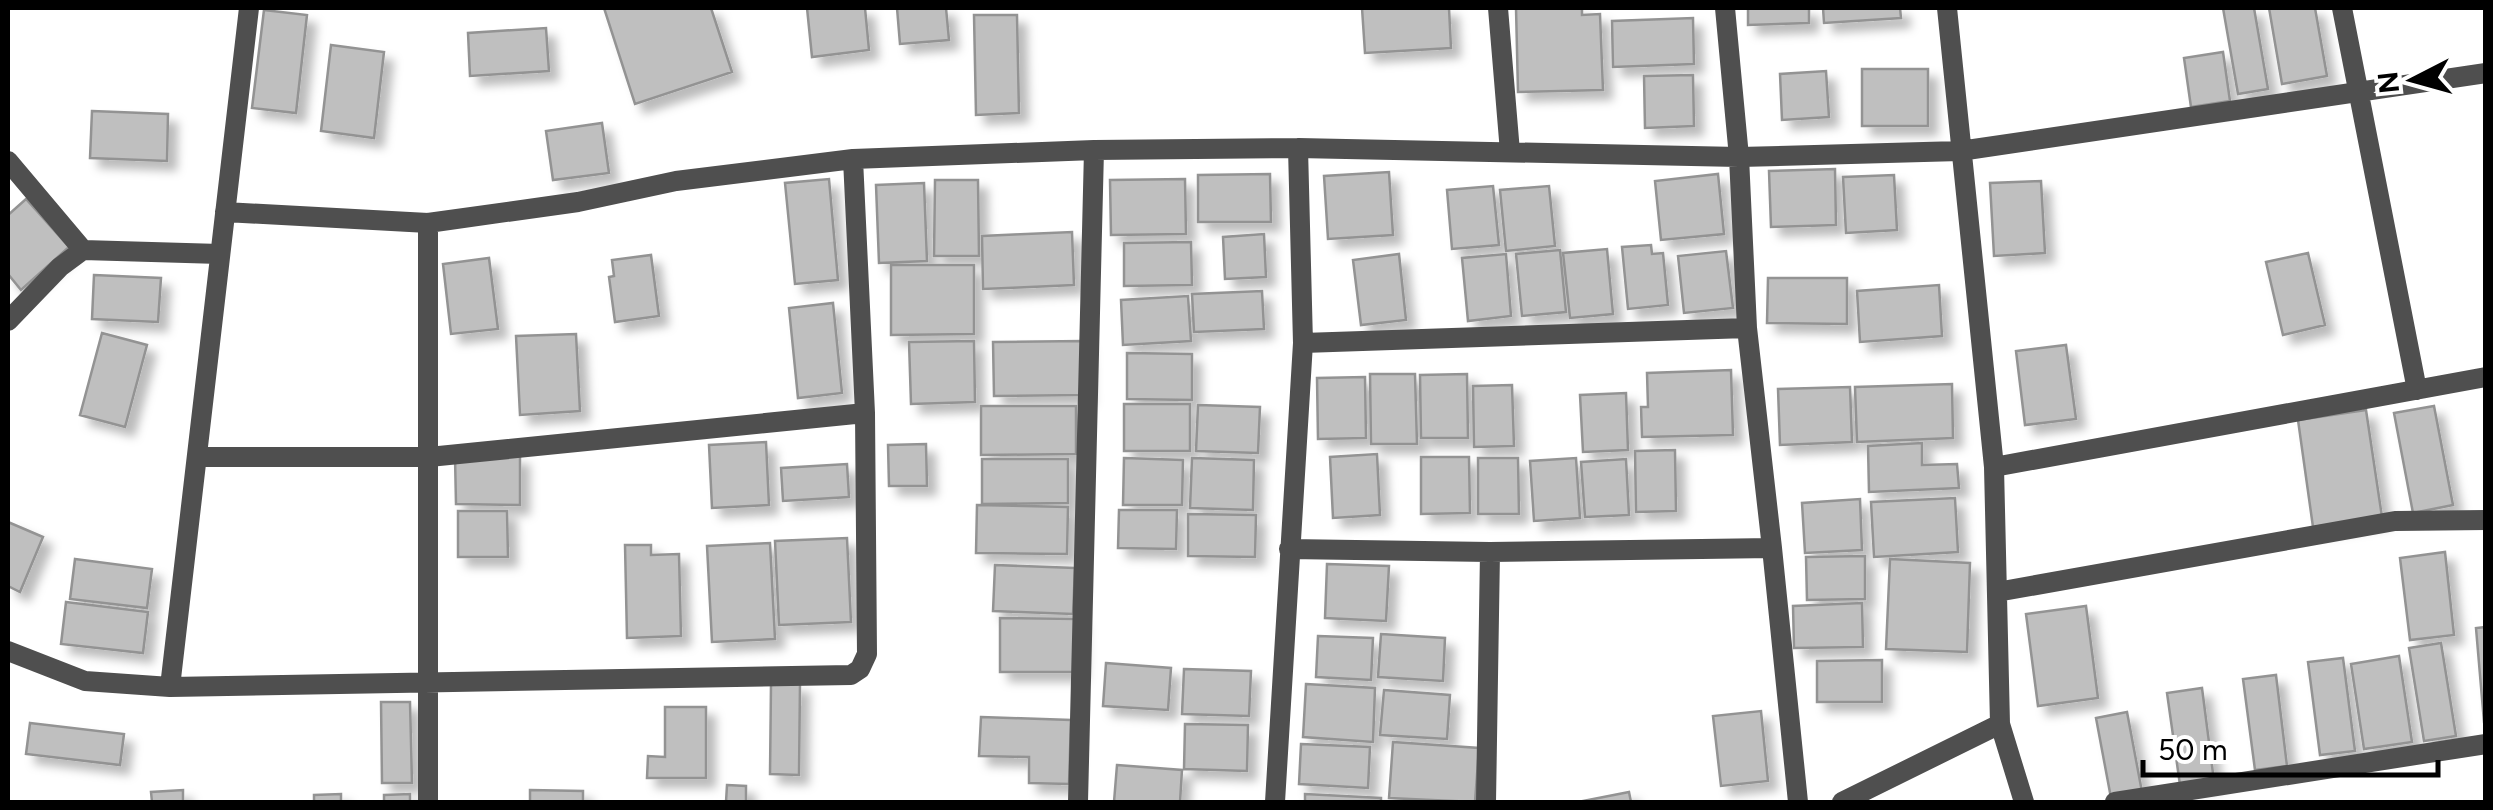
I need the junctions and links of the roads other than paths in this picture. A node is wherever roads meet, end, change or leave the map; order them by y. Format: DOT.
graph roads {
  1 [pos="249,8"];
  2 [pos="1498,8"];
  3 [pos="1725,8"];
  4 [pos="1948,8"];
  5 [pos="2342,8"];
  6 [pos="2486,73"];
  7 [pos="2362,94"];
  8 [pos="1298,148"];
  9 [pos="1094,150"];
  10 [pos="1960,151"];
  11 [pos="1510,152"];
  12 [pos="1739,157"];
  13 [pos="853,159"];
  14 [pos="8,161"];
  15 [pos="225,212"];
  16 [pos="428,223"];
  17 [pos="83,250"];
  18 [pos="220,254"];
  19 [pos="8,321"];
  20 [pos="1747,328"];
  21 [pos="1303,343"];
  22 [pos="2486,376"];
  23 [pos="2417,390"];
  24 [pos="866,413"];
  25 [pos="198,457"];
  26 [pos="429,458"];
  27 [pos="1994,468"];
  28 [pos="2486,520"];
  29 [pos="1290,548"];
  30 [pos="1772,548"];
  31 [pos="1490,552"];
  32 [pos="1997,592"];
  33 [pos="8,651"];
  34 [pos="430,684"];
  35 [pos="170,687"];
  36 [pos="2000,724"];
  37 [pos="2486,744"];
  38 [pos="428,802"];
  39 [pos="1078,802"];
  40 [pos="1275,802"];
  41 [pos="1486,802"];
  42 [pos="1798,802"];
  43 [pos="1842,802"];
  44 [pos="2024,802"];
  45 [pos="2114,802"];
  1 -- 15 [label="street"];
  2 -- 11 [label="street"];
  3 -- 12 [label="street"];
  4 -- 10 [label="street"];
  5 -- 7 [label="street"];
  6 -- 7 [label="street"];
  7 -- 10 [label="street"];
  7 -- 23 [label="street"];
  8 -- 9 [label="street"];
  8 -- 11 [label="street"];
  8 -- 21 [label="street"];
  9 -- 13 [label="street"];
  9 -- 39 [label="street"];
  10 -- 12 [label="street"];
  10 -- 27 [label="street"];
  11 -- 12 [label="street"];
  12 -- 20 [label="street"];
  13 -- 16 [label="street"];
  13 -- 24 [label="street"];
  14 -- 17 [label="street"];
  15 -- 16 [label="street"];
  15 -- 18 [label="street"];
  16 -- 26 [label="street"];
  17 -- 18 [label="street"];
  17 -- 19 [label="street"];
  18 -- 25 [label="street"];
  20 -- 21 [label="street"];
  20 -- 30 [label="street"];
  21 -- 29 [label="street"];
  22 -- 23 [label="street"];
  23 -- 27 [label="street"];
  24 -- 26 [label="street"];
  24 -- 34 [label="street"];
  25 -- 26 [label="street"];
  25 -- 35 [label="street"];
  26 -- 34 [label="street"];
  27 -- 32 [label="street"];
  28 -- 32 [label="street"];
  29 -- 31 [label="street"];
  29 -- 40 [label="street"];
  30 -- 31 [label="street"];
  30 -- 42 [label="street"];
  31 -- 41 [label="street"];
  32 -- 36 [label="street"];
  33 -- 35 [label="street"];
  34 -- 35 [label="street"];
  34 -- 38 [label="street"];
  36 -- 43 [label="street"];
  36 -- 44 [label="street"];
  37 -- 45 [label="street"];
}
